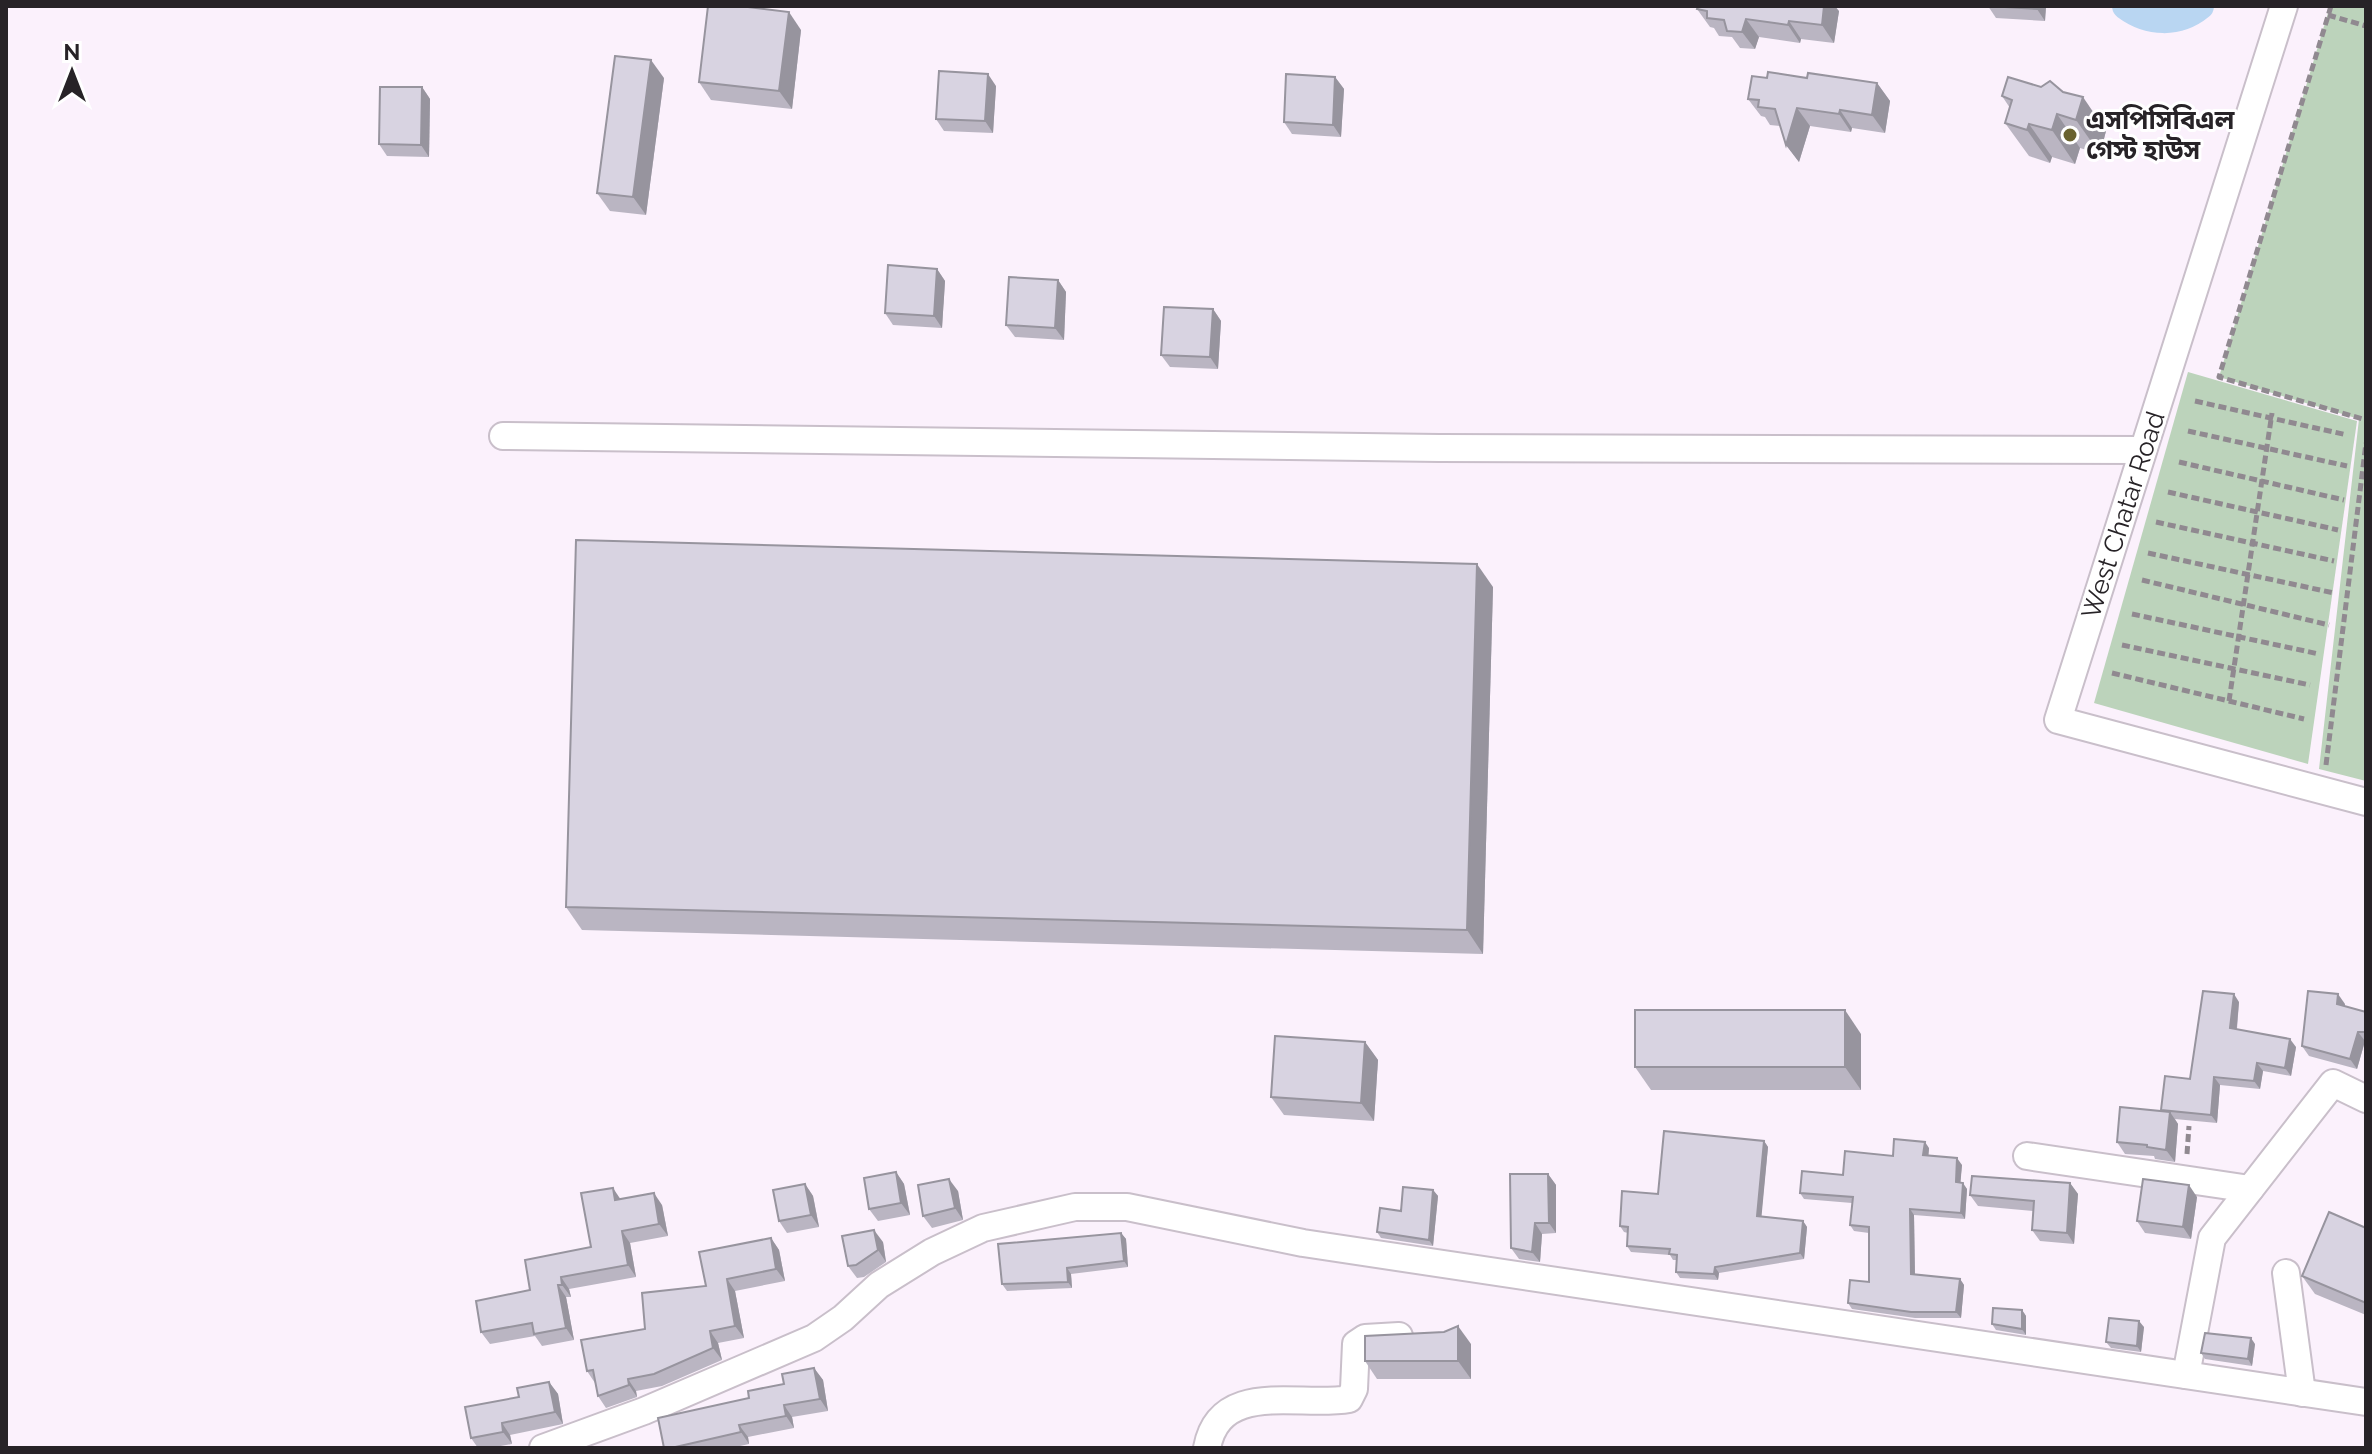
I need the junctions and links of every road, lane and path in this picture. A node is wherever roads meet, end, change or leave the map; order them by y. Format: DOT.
graph roads {
  1 [pos="2284,6"];
  2 [pos="2331,6"];
  3 [pos="2328,15"];
  4 [pos="2366,26"];
  5 [pos="2195,401"];
  6 [pos="2272,416"];
  7 [pos="2366,420"];
  8 [pos="2188,431"];
  9 [pos="2347,435"];
  10 [pos="503,436"];
  11 [pos="2366,443"];
  12 [pos="2267,449"];
  13 [pos="2143,450"];
  14 [pos="2179,462"];
  15 [pos="2347,466"];
  16 [pos="2262,481"];
  17 [pos="2168,492"];
  18 [pos="2344,500"];
  19 [pos="2257,512"];
  20 [pos="2156,522"];
  21 [pos="2338,530"];
  22 [pos="2252,543"];
  23 [pos="2148,553"];
  24 [pos="2334,561"];
  25 [pos="2248,574"];
  26 [pos="2142,580"];
  27 [pos="2334,593"];
  28 [pos="2244,604"];
  29 [pos="2132,614"];
  30 [pos="2329,625"];
  31 [pos="2239,637"];
  32 [pos="2122,645"];
  33 [pos="2319,654"];
  34 [pos="2234,669"];
  35 [pos="2112,673"];
  36 [pos="2310,685"];
  37 [pos="2229,701"];
  38 [pos="2304,719"];
  39 [pos="2340,769"];
  40 [pos="2366,802"];
  41 [pos="2366,1099"];
  42 [pos="2027,1156"];
  43 [pos="2250,1189"];
  44 [pos="2286,1273"];
  45 [pos="1425,1335"];
  46 [pos="2186,1375"];
  47 [pos="2302,1393"];
  48 [pos="2366,1402"];
  49 [pos="543,1448"];
  50 [pos="1207,1448"];
  1 -- 13 [label="street, West Chatar Road"];
  2 -- 3 [label="path"];
  3 -- 4 [label="path"];
  3 -- 7 [label="path"];
  5 -- 6 [label="path"];
  6 -- 9 [label="path"];
  6 -- 12 [label="path"];
  8 -- 12 [label="path"];
  10 -- 13 [label="street"];
  11 -- 39 [label="path"];
  12 -- 15 [label="path"];
  12 -- 16 [label="path"];
  13 -- 40 [label="street, West Chatar Road"];
  14 -- 16 [label="path"];
  16 -- 18 [label="path"];
  16 -- 19 [label="path"];
  17 -- 19 [label="path"];
  19 -- 21 [label="path"];
  19 -- 22 [label="path"];
  20 -- 22 [label="path"];
  22 -- 24 [label="path"];
  22 -- 25 [label="path"];
  23 -- 25 [label="path"];
  25 -- 27 [label="path"];
  25 -- 28 [label="path"];
  26 -- 28 [label="path"];
  28 -- 30 [label="path"];
  28 -- 31 [label="path"];
  29 -- 31 [label="path"];
  31 -- 33 [label="path"];
  31 -- 34 [label="path"];
  32 -- 34 [label="path"];
  34 -- 36 [label="path"];
  34 -- 37 [label="path"];
  35 -- 37 [label="path"];
  37 -- 38 [label="path"];
  41 -- 43 [label="street"];
  42 -- 43 [label="street"];
  43 -- 46 [label="street"];
  44 -- 47 [label="street"];
  45 -- 50 [label="street"];
  46 -- 47 [label="street"];
  46 -- 49 [label="street"];
  47 -- 48 [label="street"];
}
